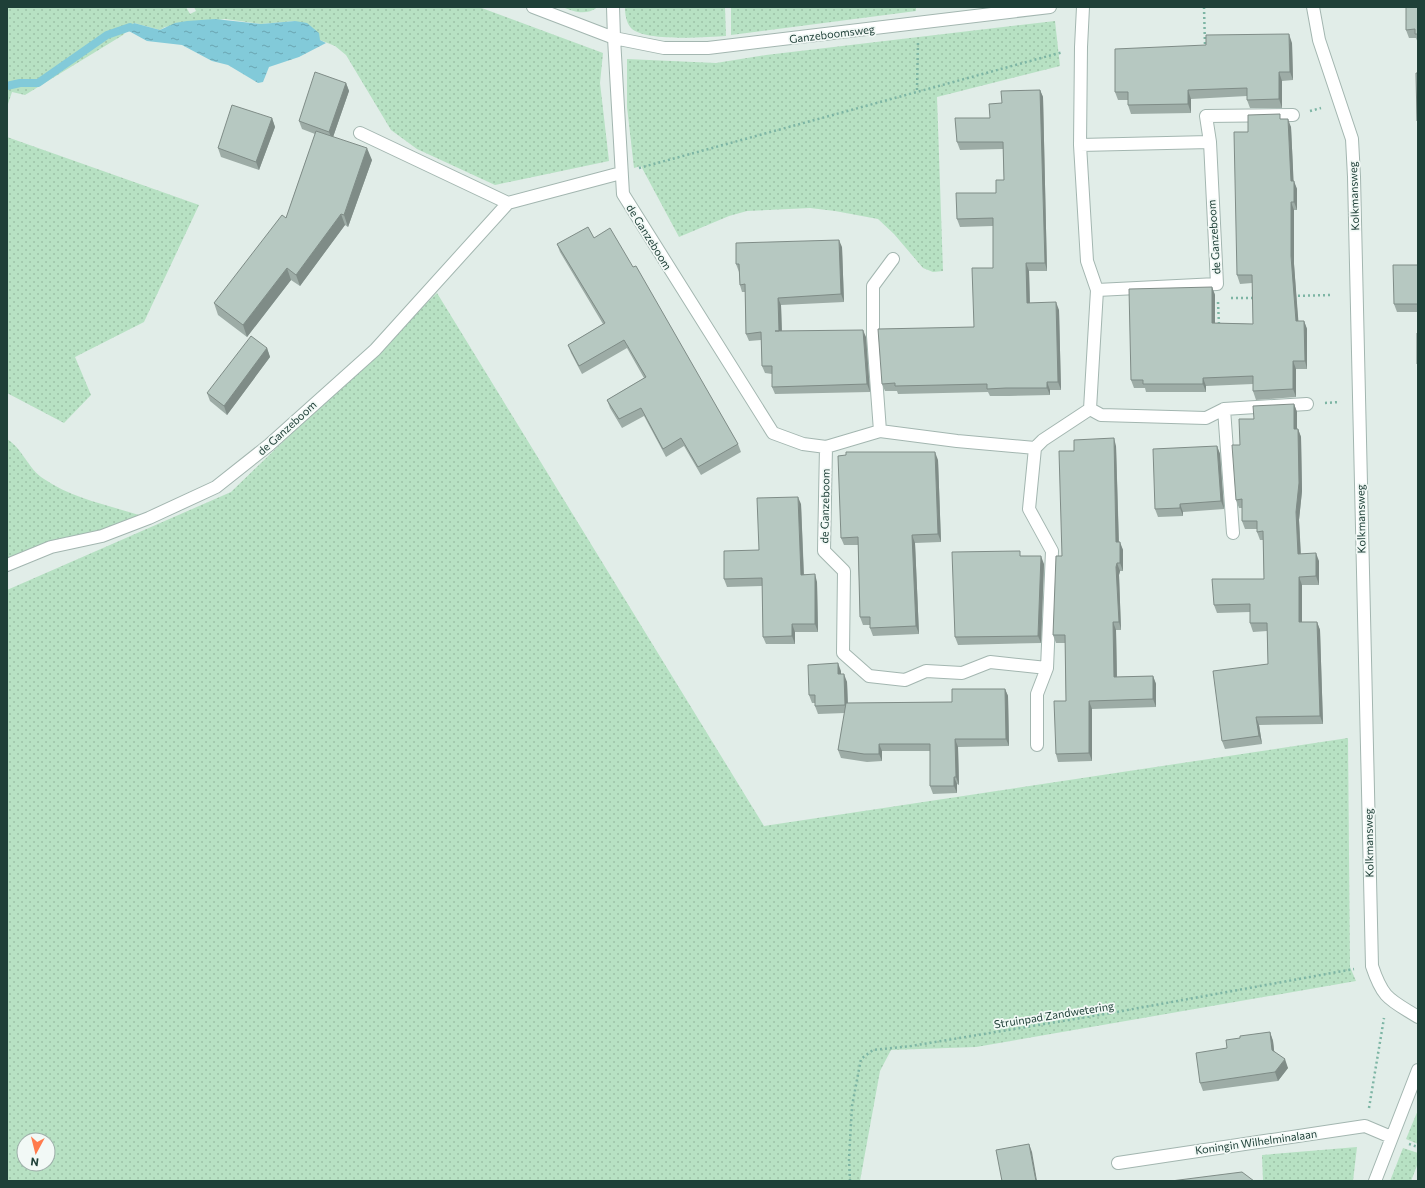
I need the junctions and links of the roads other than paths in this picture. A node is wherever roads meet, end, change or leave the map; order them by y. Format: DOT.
graph roads {
  1 [pos="533,7"];
  2 [pos="613,7"];
  3 [pos="1050,7"];
  4 [pos="1083,7"];
  5 [pos="1313,7"];
  6 [pos="614,38"];
  7 [pos="1293,115"];
  8 [pos="360,133"];
  9 [pos="1210,142"];
  10 [pos="1080,145"];
  11 [pos="622,173"];
  12 [pos="508,203"];
  13 [pos="894,258"];
  14 [pos="1097,290"];
  15 [pos="1307,404"];
  16 [pos="1090,409"];
  17 [pos="1224,409"];
  18 [pos="880,431"];
  19 [pos="826,447"];
  20 [pos="1035,448"];
  21 [pos="1233,533"];
  22 [pos="7,565"];
  23 [pos="1046,668"];
  24 [pos="1037,746"];
  25 [pos="1418,1017"];
  26 [pos="1418,1070"];
  27 [pos="1391,1137"];
  28 [pos="1118,1162"];
  29 [pos="1375,1181"];
  1 -- 6 [label="street"];
  2 -- 6 [label="street, de Ganzeboom"];
  3 -- 6 [label="street, Ganzeboomsweg"];
  4 -- 10 [label="street"];
  5 -- 25 [label="street, Kolkmansweg"];
  6 -- 11 [label="street, de Ganzeboom"];
  7 -- 9 [label="street, de Ganzeboom"];
  8 -- 12 [label="street"];
  9 -- 10 [label="street"];
  9 -- 14 [label="street, de Ganzeboom"];
  10 -- 14 [label="street"];
  11 -- 12 [label="street"];
  11 -- 19 [label="street, de Ganzeboom"];
  12 -- 22 [label="street, de Ganzeboom"];
  13 -- 18 [label="street"];
  14 -- 16 [label="street"];
  15 -- 17 [label="street"];
  16 -- 17 [label="street"];
  16 -- 20 [label="street"];
  17 -- 21 [label="street"];
  18 -- 19 [label="street, de Ganzeboom"];
  18 -- 20 [label="street, de Ganzeboom"];
  19 -- 23 [label="street, de Ganzeboom"];
  20 -- 23 [label="street"];
  23 -- 24 [label="street"];
  26 -- 27 [label="street"];
  27 -- 28 [label="street, Koningin Wilhelminalaan"];
  27 -- 29 [label="street"];
}
